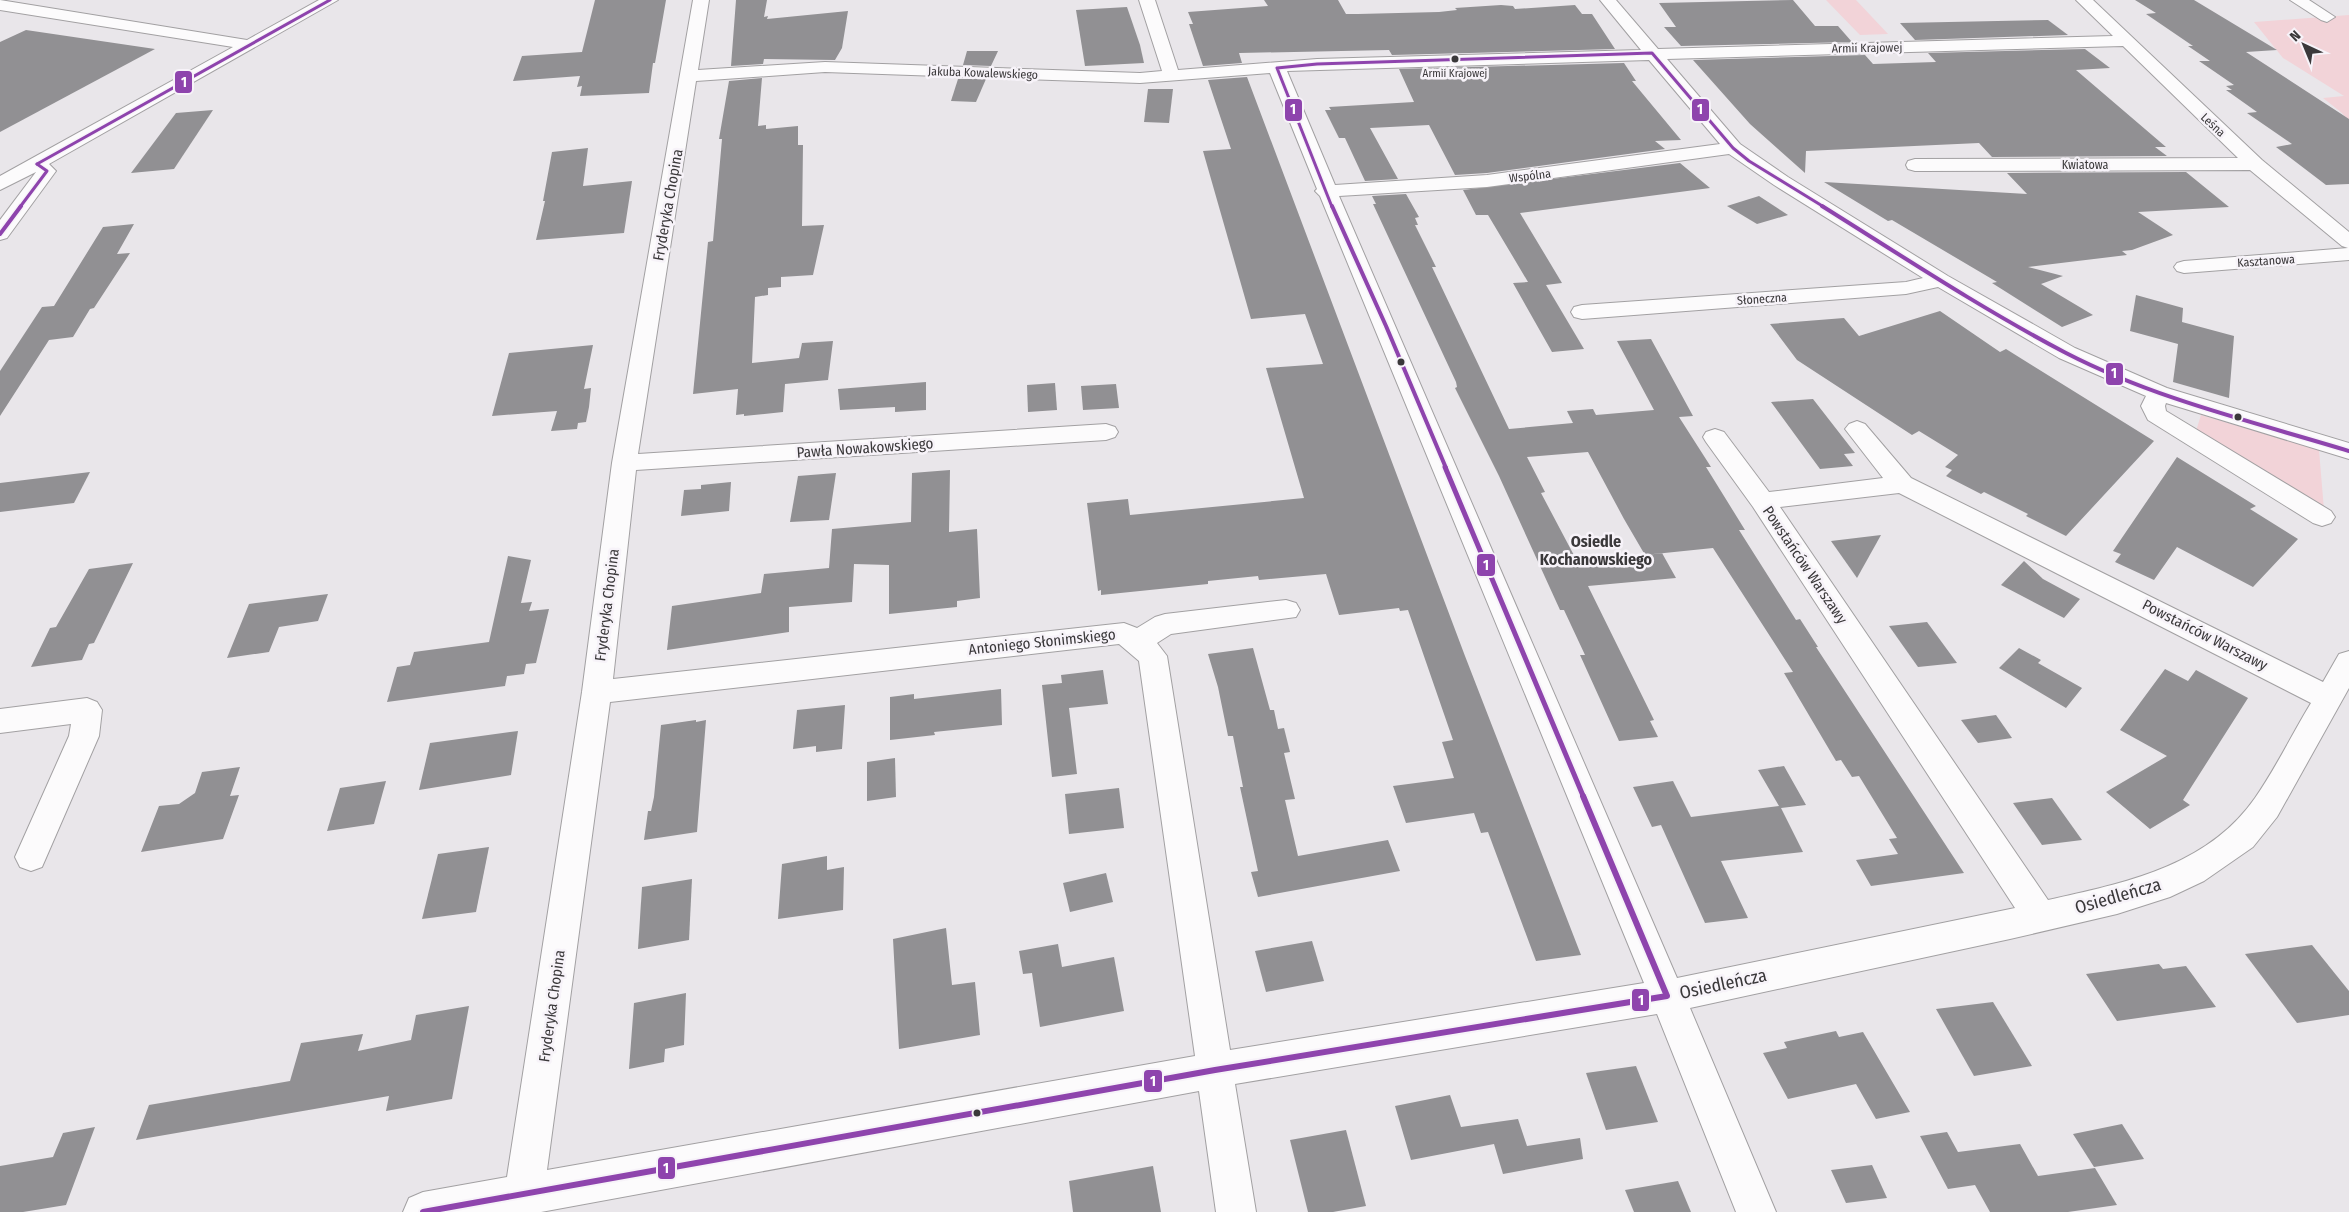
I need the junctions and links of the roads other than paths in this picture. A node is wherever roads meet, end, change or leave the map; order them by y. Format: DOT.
graph roads {
  1 [pos="330,0"];
  2 [pos="701,0"];
  3 [pos="1147,0"];
  4 [pos="1608,0"];
  5 [pos="2084,0"];
  6 [pos="2298,0"];
  7 [pos="0,5"];
  8 [pos="2327,17"];
  9 [pos="2127,41"];
  10 [pos="248,45"];
  11 [pos="1652,53"];
  12 [pos="1277,68"];
  13 [pos="690,76"];
  14 [pos="1172,76"];
  15 [pos="1733,148"];
  16 [pos="36,164"];
  17 [pos="2255,164"];
  18 [pos="1915,165"];
  19 [pos="0,184"];
  20 [pos="1326,190"];
  21 [pos="0,234"];
  22 [pos="2349,242"];
  23 [pos="2349,254"];
  24 [pos="2184,267"];
  25 [pos="1941,280"];
  26 [pos="1582,312"];
  27 [pos="2159,393"];
  28 [pos="1857,429"];
  29 [pos="1106,432"];
  30 [pos="1714,437"];
  31 [pos="2349,451"];
  32 [pos="624,464"];
  33 [pos="1902,484"];
  34 [pos="1762,501"];
  35 [pos="2322,517"];
  36 [pos="1286,610"];
  37 [pos="1136,643"];
  38 [pos="2349,662"];
  39 [pos="597,692"];
  40 [pos="2328,698"];
  41 [pos="0,722"];
  42 [pos="31,857"];
  43 [pos="2040,917"];
  44 [pos="1668,996"];
  45 [pos="1215,1070"];
  46 [pos="524,1202"];
  47 [pos="423,1212"];
  48 [pos="1236,1212"];
  49 [pos="1756,1212"];
  1 -- 10 [label="street"];
  2 -- 13 [label="street, Fryderyka Chopina"];
  3 -- 14 [label="street"];
  4 -- 11 [label="street"];
  5 -- 9 [label="street, Leśna"];
  6 -- 8 [label="street"];
  7 -- 10 [label="street"];
  9 -- 11 [label="street, Armii Krajowej"];
  9 -- 17 [label="street, Leśna"];
  10 -- 16 [label="street"];
  11 -- 12 [label="street, Armii Krajowej"];
  11 -- 15 [label="street"];
  12 -- 14 [label="street, Jakuba Kowalewskiego"];
  12 -- 20 [label="street"];
  13 -- 14 [label="street, Jakuba Kowalewskiego"];
  13 -- 32 [label="street, Fryderyka Chopina"];
  15 -- 20 [label="street, Wspólna"];
  15 -- 25 [label="street"];
  16 -- 19 [label="street"];
  16 -- 21 [label="street"];
  17 -- 18 [label="street, Kwiatowa"];
  17 -- 22 [label="street, Leśna"];
  20 -- 44 [label="street"];
  23 -- 24 [label="street, Kasztanowa"];
  25 -- 26 [label="street, Słoneczna"];
  25 -- 27 [label="street"];
  27 -- 31 [label="street"];
  27 -- 35 [label="street"];
  28 -- 33 [label="street"];
  29 -- 32 [label="street, Pawła Nowakowskiego"];
  30 -- 34 [label="street"];
  32 -- 39 [label="street, Fryderyka Chopina"];
  33 -- 34 [label="street, Powstańców Warszawy"];
  33 -- 40 [label="street, Powstańców Warszawy"];
  34 -- 43 [label="street, Powstańców Warszawy"];
  36 -- 37 [label="street"];
  37 -- 39 [label="street, Antoniego Słonimskiego"];
  37 -- 45 [label="street, Antoniego Słonimskiego"];
  38 -- 40 [label="street, Osiedleńcza"];
  39 -- 46 [label="street, Fryderyka Chopina"];
  40 -- 43 [label="street, Osiedleńcza"];
  41 -- 42 [label="street"];
  43 -- 44 [label="street, Osiedleńcza"];
  44 -- 45 [label="street, Osiedleńcza"];
  44 -- 49 [label="street"];
  45 -- 46 [label="street, Osiedleńcza"];
  45 -- 48 [label="street, Antoniego Słonimskiego"];
  46 -- 47 [label="street, Osiedleńcza"];
}
